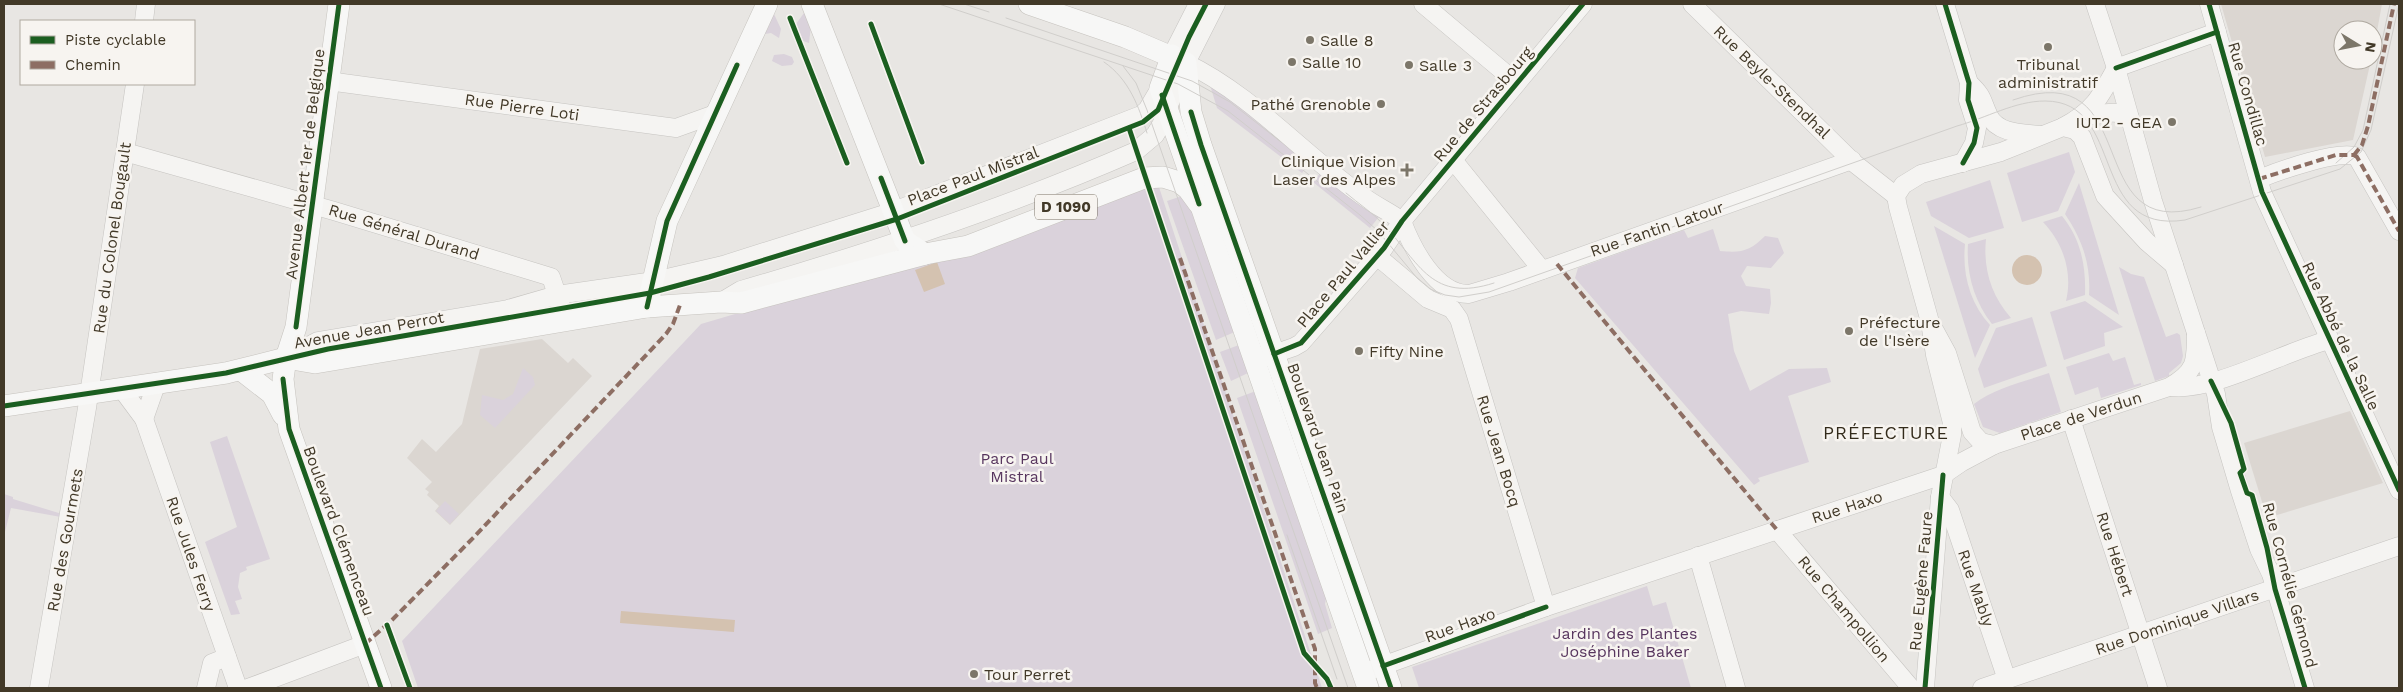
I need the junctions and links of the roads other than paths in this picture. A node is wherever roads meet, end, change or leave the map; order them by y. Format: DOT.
graph roads {
  1 [pos="146,4"];
  2 [pos="339,4"];
  3 [pos="767,4"];
  4 [pos="812,4"];
  5 [pos="1030,4"];
  6 [pos="1198,4"];
  7 [pos="1216,4"];
  8 [pos="1423,4"];
  9 [pos="1583,4"];
  10 [pos="1692,4"];
  11 [pos="1945,4"];
  12 [pos="2095,4"];
  13 [pos="2209,4"];
  14 [pos="144,20"];
  15 [pos="2217,32"];
  16 [pos="1179,59"];
  17 [pos="2116,68"];
  18 [pos="328,81"];
  19 [pos="1517,83"];
  20 [pos="1969,83"];
  21 [pos="135,85"];
  22 [pos="1160,88"];
  23 [pos="1168,112"];
  24 [pos="715,114"];
  25 [pos="2084,116"];
  26 [pos="2130,118"];
  27 [pos="2063,127"];
  28 [pos="2043,135"];
  29 [pos="125,152"];
  30 [pos="1454,160"];
  31 [pos="1852,160"];
  32 [pos="1963,163"];
  33 [pos="2260,186"];
  34 [pos="1896,196"];
  35 [pos="1198,204"];
  36 [pos="312,205"];
  37 [pos="894,212"];
  38 [pos="1402,222"];
  39 [pos="2399,232"];
  40 [pos="905,241"];
  41 [pos="924,254"];
  42 [pos="1377,256"];
  43 [pos="2174,265"];
  44 [pos="1542,270"];
  45 [pos="654,280"];
  46 [pos="1462,294"];
  47 [pos="557,295"];
  48 [pos="721,302"];
  49 [pos="1441,304"];
  50 [pos="647,307"];
  51 [pos="566,321"];
  52 [pos="1930,322"];
  53 [pos="2196,333"];
  54 [pos="2329,340"];
  55 [pos="1274,354"];
  56 [pos="286,358"];
  57 [pos="1254,361"];
  58 [pos="241,370"];
  59 [pos="2211,381"];
  60 [pos="157,382"];
  61 [pos="2169,387"];
  62 [pos="121,388"];
  63 [pos="90,392"];
  64 [pos="4,406"];
  65 [pos="144,419"];
  66 [pos="2071,419"];
  67 [pos="289,429"];
  68 [pos="1994,445"];
  69 [pos="1943,476"];
  70 [pos="2399,490"];
  71 [pos="1940,497"];
  72 [pos="1777,530"];
  73 [pos="2399,546"];
  74 [pos="1698,556"];
  75 [pos="2275,589"];
  76 [pos="1546,607"];
  77 [pos="2141,634"];
  78 [pos="366,644"];
  79 [pos="227,657"];
  80 [pos="1371,675"];
  81 [pos="2007,680"];
  82 [pos="39,688"];
  83 [pos="206,688"];
  84 [pos="238,688"];
  85 [pos="248,688"];
  86 [pos="381,688"];
  87 [pos="1391,688"];
  88 [pos="1736,688"];
  89 [pos="1911,688"];
  90 [pos="1925,688"];
  91 [pos="1982,688"];
  92 [pos="2158,688"];
  93 [pos="2305,688"];
  1 -- 14 [label="street"];
  2 -- 18 [label="main road, Avenue Albert 1er de Belgique"];
  3 -- 24 [label="main road"];
  4 -- 37 [label="main road"];
  5 -- 16 [label="main road"];
  6 -- 16 [label="street"];
  7 -- 16 [label="street"];
  8 -- 19 [label="street"];
  9 -- 19 [label="street, Rue de Strasbourg"];
  10 -- 31 [label="street, Rue Beyle-Stendhal"];
  11 -- 20 [label="street"];
  12 -- 17 [label="street, Place de Verdun"];
  13 -- 15 [label="street, Rue Condillac"];
  15 -- 17 [label="street"];
  15 -- 33 [label="street, Rue Condillac"];
  16 -- 22 [label="main road"];
  16 -- 23 [label="street"];
  16 -- 38 [label="street"];
  16 -- 55 [label="main road, Boulevard Jean Pain / D 1090"];
  17 -- 25 [label="street"];
  17 -- 26 [label="street, Place de Verdun"];
  18 -- 24 [label="street, Rue Pierre Loti"];
  18 -- 36 [label="main road, Avenue Albert 1er de Belgique"];
  19 -- 30 [label="street, Rue de Strasbourg"];
  20 -- 28 [label="street"];
  20 -- 32 [label="street"];
  21 -- 29 [label="street, Rue du Colonel Bougault"];
  22 -- 23 [label="main road, Boulevard Jean Pain"];
  22 -- 37 [label="street, Place Paul Mistral"];
  23 -- 35 [label="main road, Boulevard Jean Pain"];
  23 -- 40 [label="street"];
  24 -- 45 [label="main road"];
  25 -- 26 [label="street"];
  25 -- 27 [label="street"];
  26 -- 43 [label="street, Place de Verdun"];
  27 -- 28 [label="street"];
  27 -- 43 [label="street"];
  28 -- 32 [label="street"];
  29 -- 36 [label="street, Rue Général Durand"];
  29 -- 63 [label="street, Rue du Colonel Bougault"];
  30 -- 38 [label="street, Rue de Strasbourg"];
  30 -- 44 [label="street"];
  31 -- 34 [label="street"];
  31 -- 44 [label="street, Rue Fantin Latour"];
  32 -- 34 [label="street"];
  33 -- 39 [label="street"];
  33 -- 54 [label="street, Rue Abbé de la Salle"];
  34 -- 52 [label="street"];
  35 -- 41 [label="main road, D 1090"];
  35 -- 57 [label="main road, Boulevard Jean Pain / D 1090"];
  36 -- 47 [label="street, Rue Général Durand"];
  36 -- 56 [label="main road, Avenue Albert 1er de Belgique"];
  37 -- 40 [label="main road"];
  37 -- 45 [label="street, Place Paul Mistral"];
  38 -- 42 [label="street, Place Paul Vallier"];
  38 -- 46 [label="street, Place Paul Vallier"];
  40 -- 41 [label="main road"];
  40 -- 48 [label="street"];
  41 -- 48 [label="main road"];
  42 -- 49 [label="street, Place Paul Vallier"];
  42 -- 55 [label="street, Place Paul Vallier"];
  43 -- 53 [label="street, Place de Verdun"];
  44 -- 46 [label="street, Rue Fantin Latour"];
  45 -- 47 [label="street, Avenue Jean Perrot"];
  45 -- 50 [label="main road"];
  47 -- 51 [label="street, Rue Général Durand"];
  47 -- 56 [label="street, Avenue Jean Perrot"];
  48 -- 50 [label="main road"];
  49 -- 76 [label="street, Rue Jean Bocq"];
  50 -- 51 [label="main road, Avenue Jean Perrot"];
  51 -- 56 [label="main road, Avenue Jean Perrot"];
  52 -- 68 [label="street"];
  52 -- 69 [label="street"];
  53 -- 59 [label="street, Place de Verdun"];
  53 -- 61 [label="street, Place de Verdun"];
  54 -- 59 [label="street"];
  54 -- 70 [label="street, Rue Abbé de la Salle"];
  55 -- 57 [label="street, Boulevard Jean Pain"];
  55 -- 80 [label="main road, Boulevard Jean Pain / D 1090"];
  56 -- 58 [label="main road, Avenue Jean Perrot"];
  56 -- 67 [label="main road, Boulevard Clémenceau"];
  57 -- 80 [label="main road, Boulevard Jean Pain / D 1090"];
  58 -- 60 [label="main road, Avenue Jean Perrot"];
  58 -- 67 [label="main road"];
  59 -- 61 [label="street, Place de Verdun"];
  59 -- 75 [label="street, Rue Cornélie Gémond"];
  60 -- 62 [label="main road, Avenue Jean Perrot"];
  60 -- 65 [label="street"];
  61 -- 66 [label="street, Place de Verdun"];
  62 -- 63 [label="main road, Avenue Jean Perrot"];
  62 -- 65 [label="street, Rue Jules Ferry"];
  63 -- 64 [label="main road, Avenue Jean Perrot"];
  63 -- 82 [label="street, Rue des Gourmets"];
  65 -- 79 [label="street, Rue Jules Ferry"];
  66 -- 68 [label="street, Place de Verdun"];
  66 -- 77 [label="street, Rue Hébert"];
  67 -- 78 [label="main road, Boulevard Clémenceau"];
  68 -- 69 [label="street, Place de Verdun"];
  69 -- 71 [label="street, Rue Eugène Faure"];
  69 -- 72 [label="street, Rue Haxo"];
  71 -- 81 [label="street, Rue Mably"];
  71 -- 90 [label="street, Rue Eugène Faure"];
  72 -- 74 [label="street, Rue Haxo"];
  72 -- 89 [label="street, Rue Champollion"];
  73 -- 75 [label="street, Rue Dominique Villars"];
  74 -- 76 [label="street, Rue Haxo"];
  74 -- 88 [label="street"];
  75 -- 77 [label="street, Rue Dominique Villars"];
  75 -- 93 [label="street, Rue Cornélie Gémond"];
  76 -- 80 [label="street, Rue Haxo"];
  77 -- 81 [label="street, Rue Dominique Villars"];
  77 -- 92 [label="street, Rue Hébert"];
  78 -- 85 [label="street"];
  78 -- 86 [label="main road, Boulevard Clémenceau"];
  79 -- 83 [label="street"];
  79 -- 84 [label="street, Rue Jules Ferry"];
  80 -- 87 [label="main road, Boulevard Jean Pain / D 1090"];
  81 -- 91 [label="street, Rue Dominique Villars"];
}
